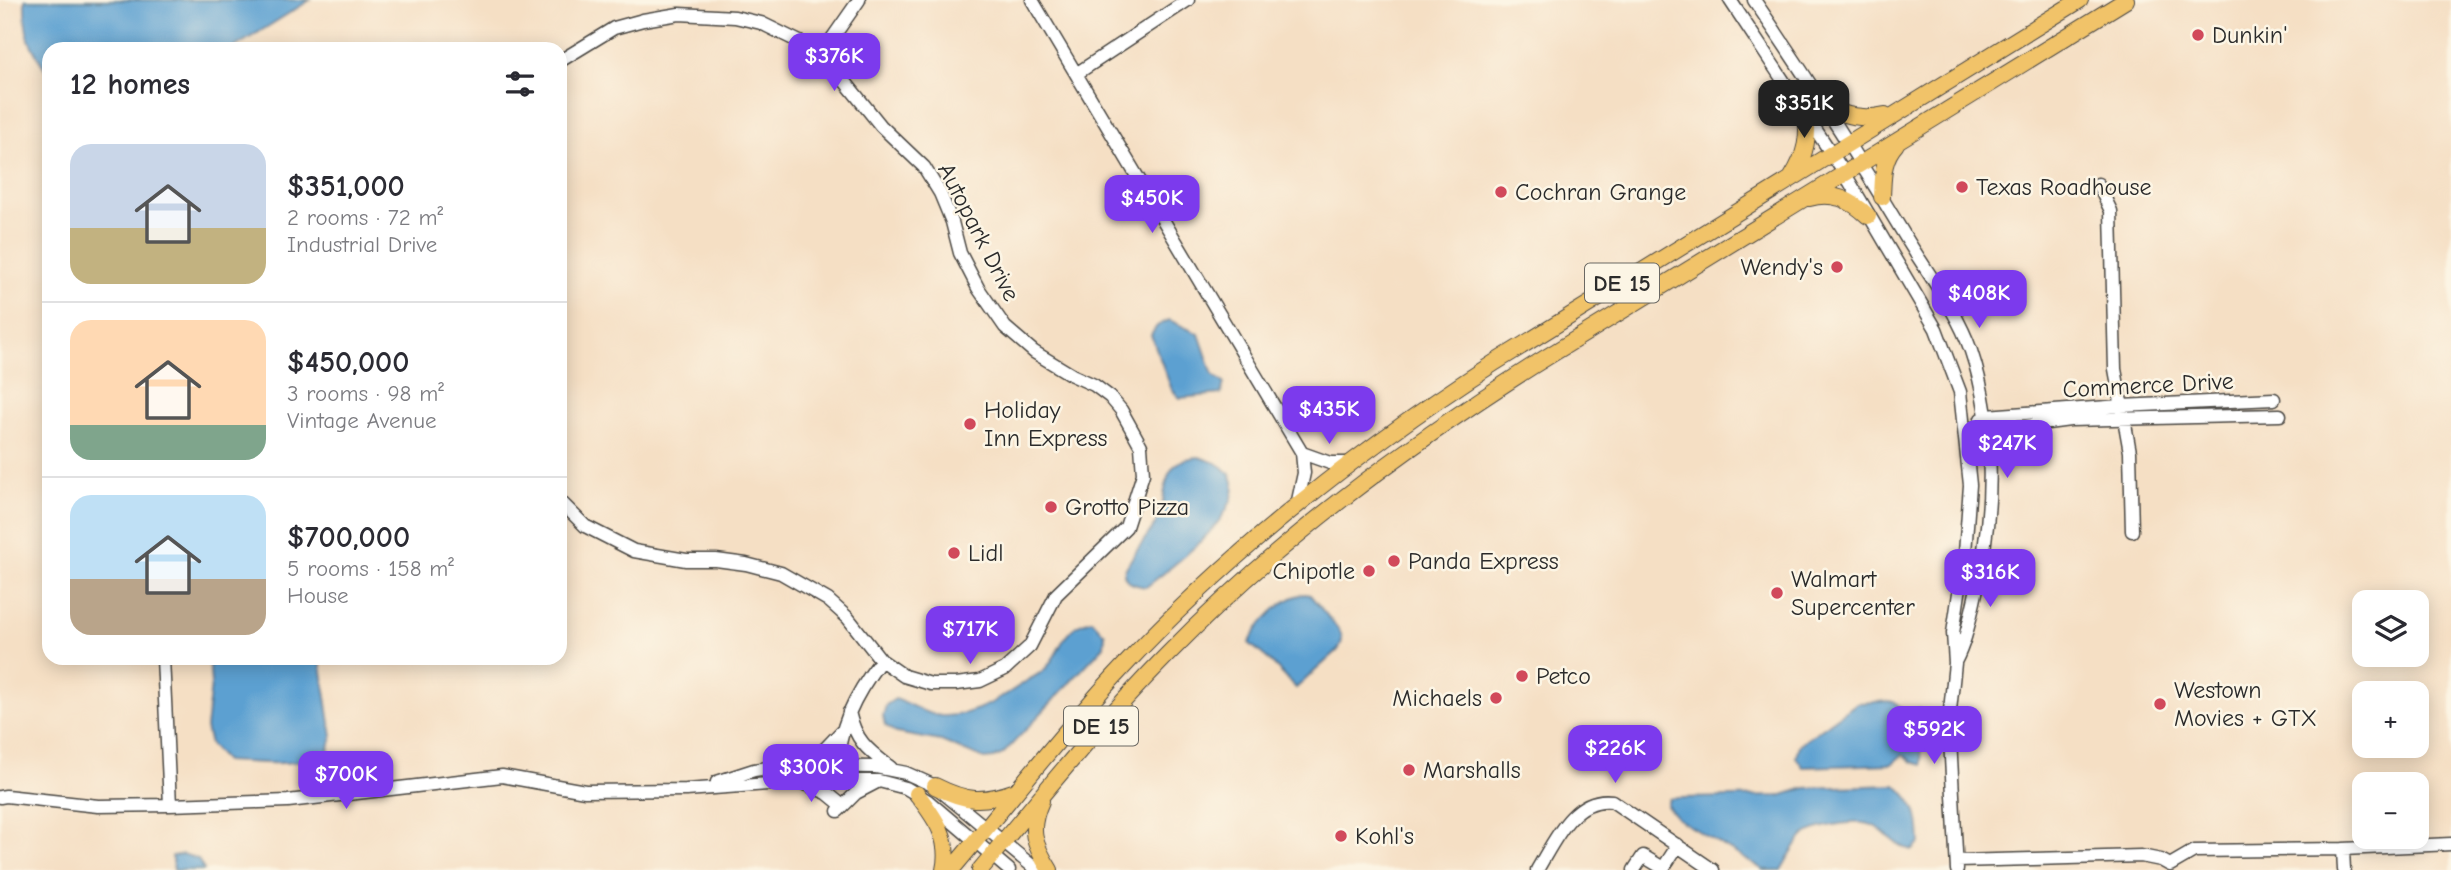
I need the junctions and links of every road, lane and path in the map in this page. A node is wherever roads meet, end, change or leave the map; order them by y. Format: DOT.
graph roads {
  1 [pos="859,0"];
  2 [pos="1032,0"];
  3 [pos="1188,0"];
  4 [pos="1730,0"];
  5 [pos="1754,0"];
  6 [pos="2080,0"];
  7 [pos="2126,0"];
  8 [pos="822,53"];
  9 [pos="567,57"];
  10 [pos="1076,74"];
  11 [pos="1826,107"];
  12 [pos="1805,110"];
  13 [pos="1898,112"];
  14 [pos="1898,141"];
  15 [pos="1849,143"];
  16 [pos="1832,153"];
  17 [pos="1861,164"];
  18 [pos="1845,174"];
  19 [pos="1791,179"];
  20 [pos="2098,184"];
  21 [pos="1882,197"];
  22 [pos="1800,201"];
  23 [pos="1868,216"];
  24 [pos="2274,399"];
  25 [pos="2122,412"];
  26 [pos="2280,415"];
  27 [pos="1986,416"];
  28 [pos="1965,427"];
  29 [pos="1987,431"];
  30 [pos="1301,453"];
  31 [pos="1350,463"];
  32 [pos="1297,505"];
  33 [pos="567,508"];
  34 [pos="2132,531"];
  35 [pos="881,660"];
  36 [pos="1955,663"];
  37 [pos="163,665"];
  38 [pos="849,712"];
  39 [pos="844,730"];
  40 [pos="838,765"];
  41 [pos="799,766"];
  42 [pos="894,770"];
  43 [pos="837,780"];
  44 [pos="800,781"];
  45 [pos="879,781"];
  46 [pos="935,786"];
  47 [pos="686,790"];
  48 [pos="1018,790"];
  49 [pos="1046,790"];
  50 [pos="917,794"];
  51 [pos="0,797"];
  52 [pos="170,805"];
  53 [pos="981,835"];
  54 [pos="2451,844"];
  55 [pos="1678,845"];
  56 [pos="998,849"];
  57 [pos="2343,849"];
  58 [pos="2052,864"];
  59 [pos="1957,866"];
  60 [pos="2171,868"];
  61 [pos="1662,869"];
  62 [pos="944,870"];
  63 [pos="951,870"];
  64 [pos="980,870"];
  65 [pos="1009,870"];
  66 [pos="1037,870"];
  67 [pos="1049,870"];
  68 [pos="1537,870"];
  69 [pos="1634,870"];
  70 [pos="1713,870"];
  71 [pos="2344,870"];
  1 -- 8 [label="street"];
  2 -- 10 [label="street"];
  3 -- 10 [label="street"];
  4 -- 12 [label="street"];
  5 -- 11 [label="street"];
  6 -- 13 [label="main road, DE 15"];
  7 -- 14 [label="main road, DE 15"];
  8 -- 9 [label="street, Autopark Drive"];
  8 -- 35 [label="street, Autopark Drive"];
  10 -- 30 [label="street"];
  11 -- 13 [label="main road"];
  11 -- 15 [label="street"];
  12 -- 16 [label="street"];
  12 -- 19 [label="main road"];
  13 -- 15 [label="main road, DE 15"];
  14 -- 17 [label="main road, DE 15"];
  14 -- 21 [label="main road"];
  15 -- 16 [label="main road, DE 15"];
  15 -- 17 [label="street"];
  16 -- 18 [label="street"];
  16 -- 19 [label="main road, DE 15"];
  17 -- 18 [label="main road, DE 15"];
  17 -- 21 [label="street"];
  18 -- 22 [label="main road, DE 15"];
  18 -- 23 [label="street"];
  19 -- 31 [label="main road, DE 15"];
  20 -- 25 [label="street"];
  21 -- 27 [label="street"];
  22 -- 23 [label="main road"];
  22 -- 49 [label="main road, DE 15"];
  23 -- 28 [label="street"];
  24 -- 25 [label="street, Commerce Drive"];
  25 -- 26 [label="street, Commerce Drive"];
  25 -- 27 [label="street, Commerce Drive"];
  25 -- 29 [label="street, Commerce Drive"];
  25 -- 34 [label="street"];
  27 -- 28 [label="street, Commerce Drive"];
  27 -- 29 [label="street"];
  28 -- 29 [label="street, Commerce Drive"];
  28 -- 36 [label="street"];
  29 -- 36 [label="street"];
  30 -- 31 [label="street"];
  30 -- 32 [label="street"];
  31 -- 32 [label="main road, DE 15"];
  32 -- 48 [label="main road, DE 15"];
  33 -- 35 [label="street, Autopark Drive"];
  35 -- 38 [label="street"];
  36 -- 59 [label="street"];
  37 -- 52 [label="street"];
  38 -- 39 [label="street"];
  38 -- 42 [label="street"];
  39 -- 40 [label="street"];
  39 -- 41 [label="street"];
  40 -- 41 [label="street"];
  40 -- 42 [label="street"];
  40 -- 43 [label="street"];
  41 -- 47 [label="street"];
  42 -- 46 [label="street"];
  43 -- 44 [label="street"];
  43 -- 45 [label="street"];
  44 -- 45 [label="street"];
  44 -- 47 [label="street"];
  45 -- 50 [label="street"];
  46 -- 48 [label="main road"];
  46 -- 53 [label="street"];
  47 -- 52 [label="street"];
  48 -- 53 [label="main road, DE 15"];
  49 -- 56 [label="main road, DE 15"];
  49 -- 67 [label="main road"];
  50 -- 53 [label="street"];
  50 -- 62 [label="main road"];
  51 -- 52 [label="street"];
  53 -- 56 [label="street"];
  53 -- 63 [label="main road, DE 15"];
  54 -- 57 [label="street"];
  55 -- 61 [label="street"];
  55 -- 68 [label="street"];
  55 -- 70 [label="street"];
  56 -- 64 [label="main road, DE 15"];
  56 -- 65 [label="street"];
  56 -- 66 [label="street"];
  57 -- 60 [label="street"];
  57 -- 71 [label="street"];
  58 -- 59 [label="street"];
  58 -- 60 [label="street"];
  61 -- 69 [label="street"];
}
